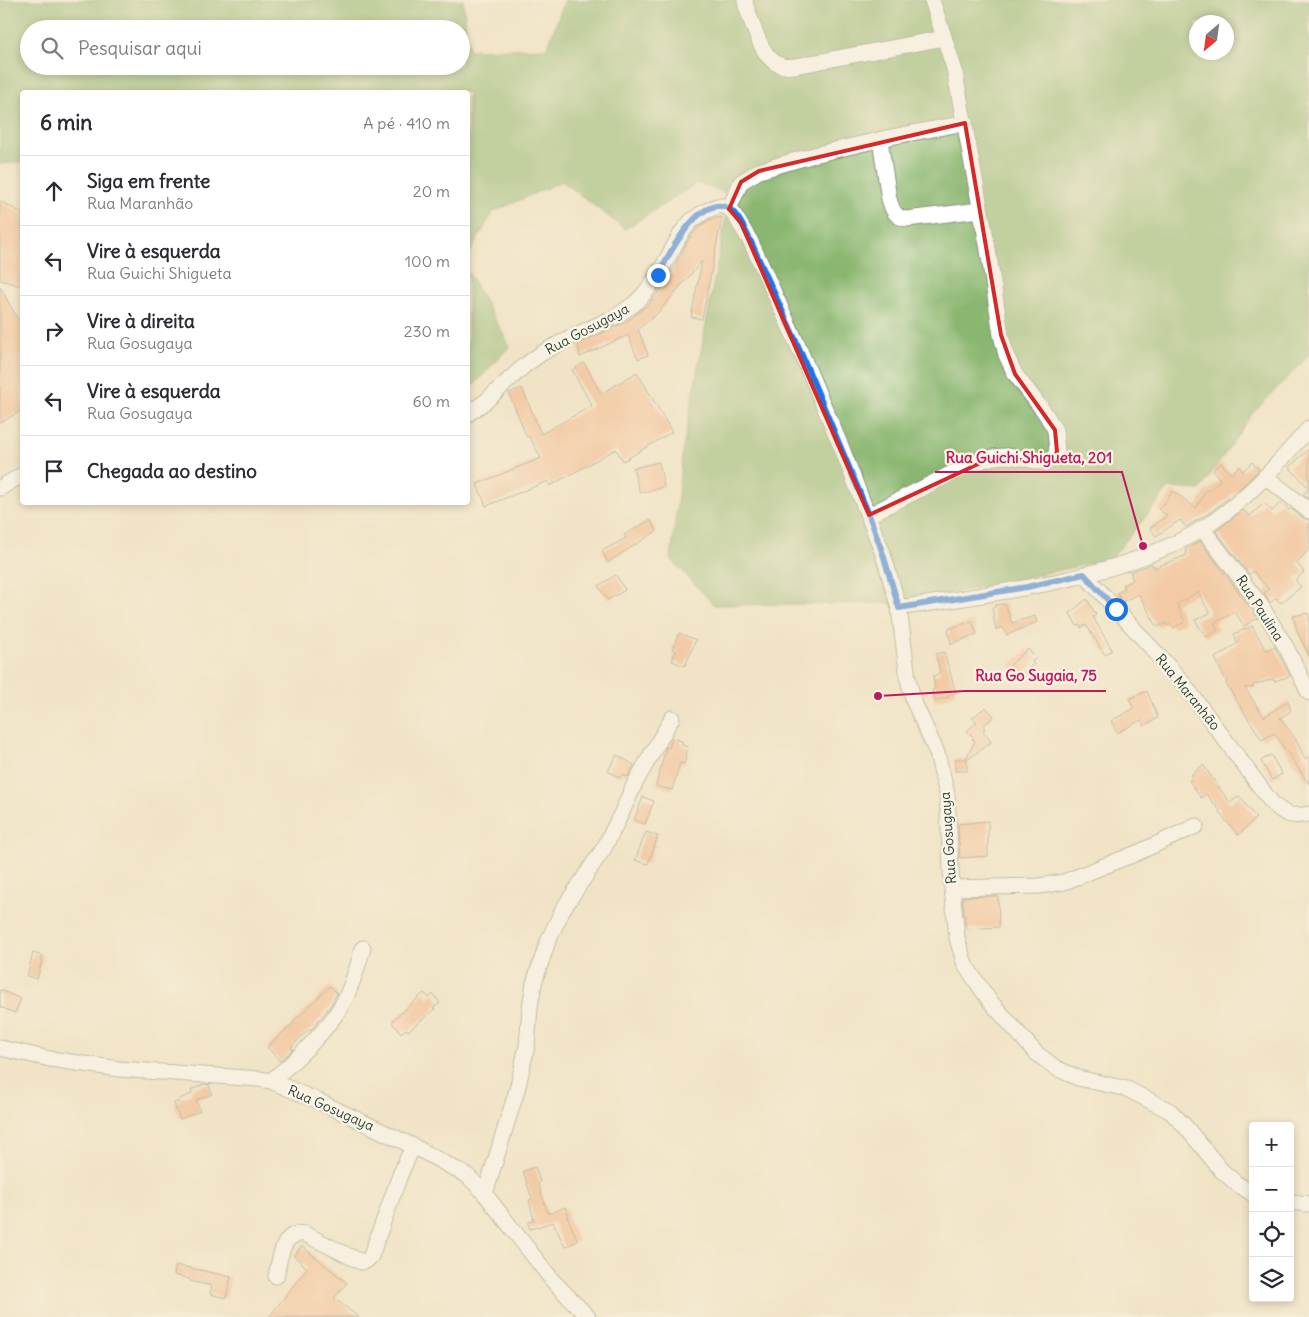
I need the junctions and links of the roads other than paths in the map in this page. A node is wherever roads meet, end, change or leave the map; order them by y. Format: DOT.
graph roads {
  1 [pos="745,0"];
  2 [pos="932,0"];
  3 [pos="944,38"];
  4 [pos="965,123"];
  5 [pos="880,140"];
  6 [pos="729,209"];
  7 [pos="980,210"];
  8 [pos="470,413"];
  9 [pos="1309,428"];
  10 [pos="20,476"];
  11 [pos="1266,477"];
  12 [pos="0,488"];
  13 [pos="1309,511"];
  14 [pos="869,515"];
  15 [pos="1202,528"];
  16 [pos="1084,574"];
  17 [pos="899,608"];
  18 [pos="1309,693"];
  19 [pos="672,718"];
  20 [pos="1309,814"];
  21 [pos="1196,826"];
  22 [pos="952,888"];
  23 [pos="364,948"];
  24 [pos="0,1048"];
  25 [pos="270,1082"];
  26 [pos="413,1146"];
  27 [pos="1249,1191"];
  28 [pos="485,1194"];
  29 [pos="1294,1202"];
  30 [pos="1309,1204"];
  31 [pos="276,1276"];
  32 [pos="588,1317"];
  1 -- 3 [label="street"];
  2 -- 3 [label="street"];
  3 -- 4 [label="street"];
  4 -- 5 [label="street"];
  4 -- 7 [label="street"];
  5 -- 6 [label="street"];
  5 -- 7 [label="street"];
  6 -- 8 [label="street, Rua Gosugaya"];
  6 -- 14 [label="street, Rua Gosugaya"];
  7 -- 14 [label="street"];
  9 -- 11 [label="street"];
  10 -- 12 [label="street"];
  11 -- 13 [label="street"];
  11 -- 15 [label="street"];
  14 -- 17 [label="street, Rua Gosugaya"];
  15 -- 16 [label="street"];
  15 -- 18 [label="street, Rua Paulina"];
  16 -- 17 [label="street"];
  16 -- 20 [label="street, Rua Maranhão"];
  17 -- 22 [label="street, Rua Gosugaya"];
  19 -- 28 [label="street"];
  21 -- 22 [label="street"];
  22 -- 27 [label="street, Rua Gosugaya"];
  23 -- 25 [label="street"];
  24 -- 25 [label="street, Rua Gosugaya"];
  25 -- 26 [label="street, Rua Gosugaya"];
  26 -- 28 [label="street, Rua Gosugaya"];
  26 -- 31 [label="street"];
  28 -- 32 [label="street, Rua Gosugaya"];
  29 -- 30 [label="street"];
}
